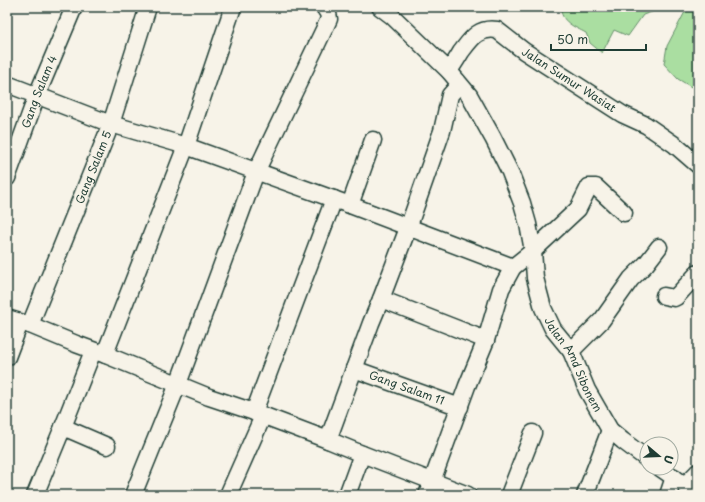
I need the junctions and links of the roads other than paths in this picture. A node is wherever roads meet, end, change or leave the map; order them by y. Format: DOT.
graph roads {
  1 [pos="74,7"];
  2 [pos="148,7"];
  3 [pos="233,7"];
  4 [pos="324,7"];
  5 [pos="380,7"];
  6 [pos="449,71"];
  7 [pos="7,84"];
  8 [pos="455,89"];
  9 [pos="37,95"];
  10 [pos="111,124"];
  11 [pos="374,140"];
  12 [pos="186,146"];
  13 [pos="698,165"];
  14 [pos="256,172"];
  15 [pos="7,178"];
  16 [pos="334,199"];
  17 [pos="350,205"];
  18 [pos="624,213"];
  19 [pos="408,228"];
  20 [pos="659,247"];
  21 [pos="523,259"];
  22 [pos="698,273"];
  23 [pos="664,296"];
  24 [pos="381,300"];
  25 [pos="19,322"];
  26 [pos="486,340"];
  27 [pos="571,351"];
  28 [pos="99,353"];
  29 [pos="7,357"];
  30 [pos="354,369"];
  31 [pos="178,384"];
  32 [pos="460,407"];
  33 [pos="259,414"];
  34 [pos="63,427"];
  35 [pos="610,430"];
  36 [pos="533,433"];
  37 [pos="328,440"];
  38 [pos="107,446"];
  39 [pos="639,453"];
  40 [pos="362,454"];
  41 [pos="698,472"];
  42 [pos="671,476"];
  43 [pos="685,486"];
  44 [pos="429,488"];
  45 [pos="37,494"];
  46 [pos="133,495"];
  47 [pos="228,495"];
  48 [pos="347,495"];
  49 [pos="468,495"];
  50 [pos="509,495"];
  51 [pos="585,495"];
  52 [pos="668,495"];
  1 -- 9 [label="street, Gang Salam 4"];
  2 -- 10 [label="street, Gang Salam 5"];
  3 -- 12 [label="street"];
  4 -- 14 [label="street"];
  5 -- 6 [label="street, Jalan Amd Sibonem"];
  6 -- 8 [label="street, Jalan Amd Sibonem"];
  6 -- 13 [label="street, Jalan Sumur Wasiat"];
  7 -- 9 [label="street"];
  8 -- 19 [label="street"];
  8 -- 21 [label="street, Jalan Amd Sibonem"];
  9 -- 10 [label="street"];
  9 -- 15 [label="street, Gang Salam 4"];
  10 -- 12 [label="street"];
  10 -- 25 [label="street, Gang Salam 5"];
  11 -- 17 [label="street"];
  12 -- 14 [label="street"];
  12 -- 28 [label="street"];
  14 -- 16 [label="street"];
  14 -- 31 [label="street"];
  16 -- 17 [label="street"];
  16 -- 33 [label="street"];
  17 -- 19 [label="street"];
  18 -- 21 [label="street"];
  19 -- 21 [label="street"];
  19 -- 24 [label="street"];
  20 -- 27 [label="street"];
  21 -- 26 [label="street"];
  21 -- 27 [label="street, Jalan Amd Sibonem"];
  22 -- 23 [label="street"];
  24 -- 26 [label="street"];
  24 -- 30 [label="street"];
  25 -- 28 [label="street"];
  25 -- 29 [label="street, Gang Salam 5"];
  26 -- 32 [label="street"];
  27 -- 35 [label="street, Jalan Amd Sibonem"];
  28 -- 31 [label="street"];
  28 -- 34 [label="street"];
  30 -- 32 [label="street, Gang Salam 11"];
  30 -- 37 [label="street"];
  31 -- 33 [label="street"];
  31 -- 46 [label="street"];
  32 -- 44 [label="street"];
  33 -- 37 [label="street"];
  33 -- 47 [label="street"];
  34 -- 38 [label="street"];
  34 -- 45 [label="street"];
  35 -- 39 [label="street, Jalan Amd Sibonem"];
  35 -- 51 [label="street"];
  36 -- 50 [label="street"];
  37 -- 40 [label="street"];
  40 -- 44 [label="street"];
  40 -- 48 [label="street"];
  41 -- 43 [label="street"];
  42 -- 43 [label="street"];
  43 -- 52 [label="street"];
  44 -- 49 [label="street"];
}
